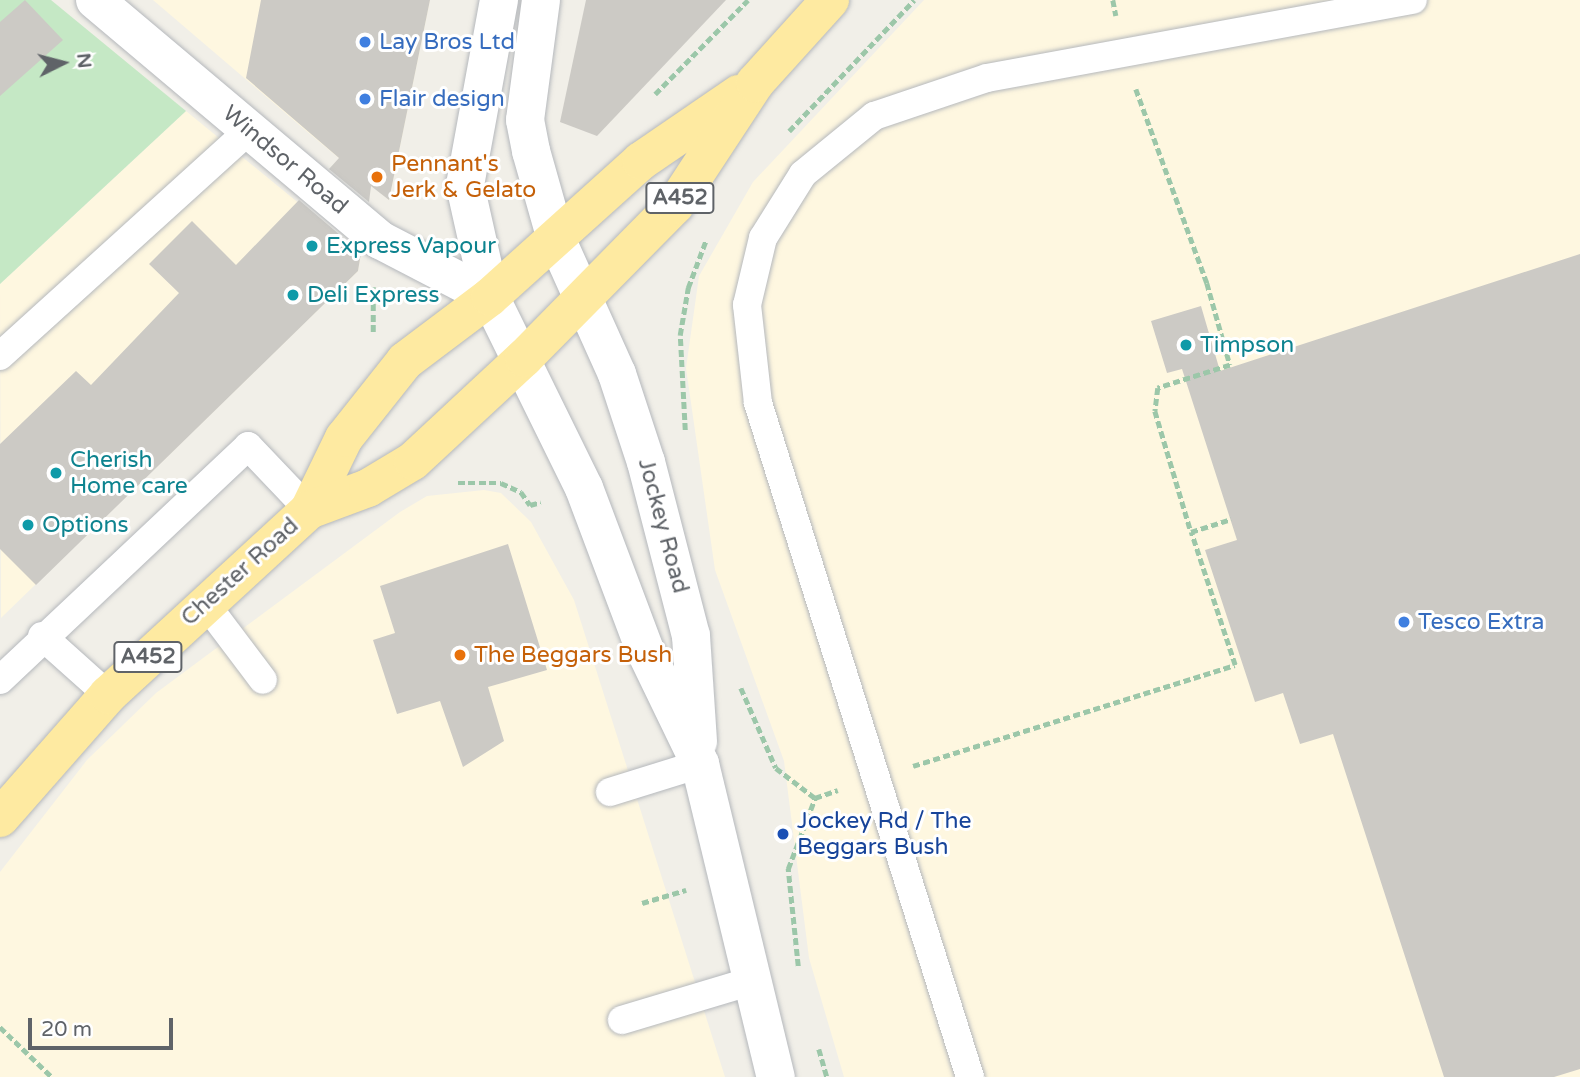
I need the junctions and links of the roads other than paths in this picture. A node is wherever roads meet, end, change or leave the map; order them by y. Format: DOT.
graph roads {
  1 [pos="95,0"];
  2 [pos="499,0"];
  3 [pos="541,0"];
  4 [pos="830,0"];
  5 [pos="1413,0"];
  6 [pos="755,83"];
  7 [pos="248,130"];
  8 [pos="555,236"];
  9 [pos="584,297"];
  10 [pos="490,298"];
  11 [pos="0,356"];
  12 [pos="524,358"];
  13 [pos="309,510"];
  14 [pos="205,603"];
  15 [pos="43,636"];
  16 [pos="0,680"];
  17 [pos="263,680"];
  18 [pos="108,695"];
  19 [pos="700,764"];
  20 [pos="610,792"];
  21 [pos="0,818"];
  22 [pos="755,979"];
  23 [pos="622,1020"];
  24 [pos="776,1077"];
  25 [pos="970,1077"];
  1 -- 7 [label="main road, Windsor Road"];
  2 -- 10 [label="main road, Jockey Road"];
  3 -- 8 [label="main road, Jockey Road"];
  4 -- 6 [label="highway, A452"];
  5 -- 25 [label="lane"];
  6 -- 8 [label="highway, A452"];
  6 -- 9 [label="highway, A452"];
  7 -- 10 [label="main road, Windsor Road"];
  7 -- 11 [label="lane"];
  8 -- 9 [label="main road, Jockey Road"];
  8 -- 10 [label="highway, A452"];
  9 -- 12 [label="highway, A452"];
  9 -- 19 [label="main road, Jockey Road"];
  10 -- 12 [label="main road, Jockey Road"];
  10 -- 13 [label="highway, Chester Road / A452"];
  12 -- 13 [label="highway, Chester Road / A452"];
  12 -- 19 [label="main road, Jockey Road"];
  13 -- 14 [label="highway, Chester Road / A452"];
  13 -- 15 [label="lane"];
  14 -- 17 [label="lane"];
  14 -- 18 [label="highway, Chester Road / A452"];
  15 -- 16 [label="lane"];
  15 -- 18 [label="lane"];
  18 -- 21 [label="highway, Chester Road / A452"];
  19 -- 20 [label="lane"];
  19 -- 22 [label="main road, Jockey Road"];
  22 -- 23 [label="lane"];
  22 -- 24 [label="main road, Jockey Road"];
}
